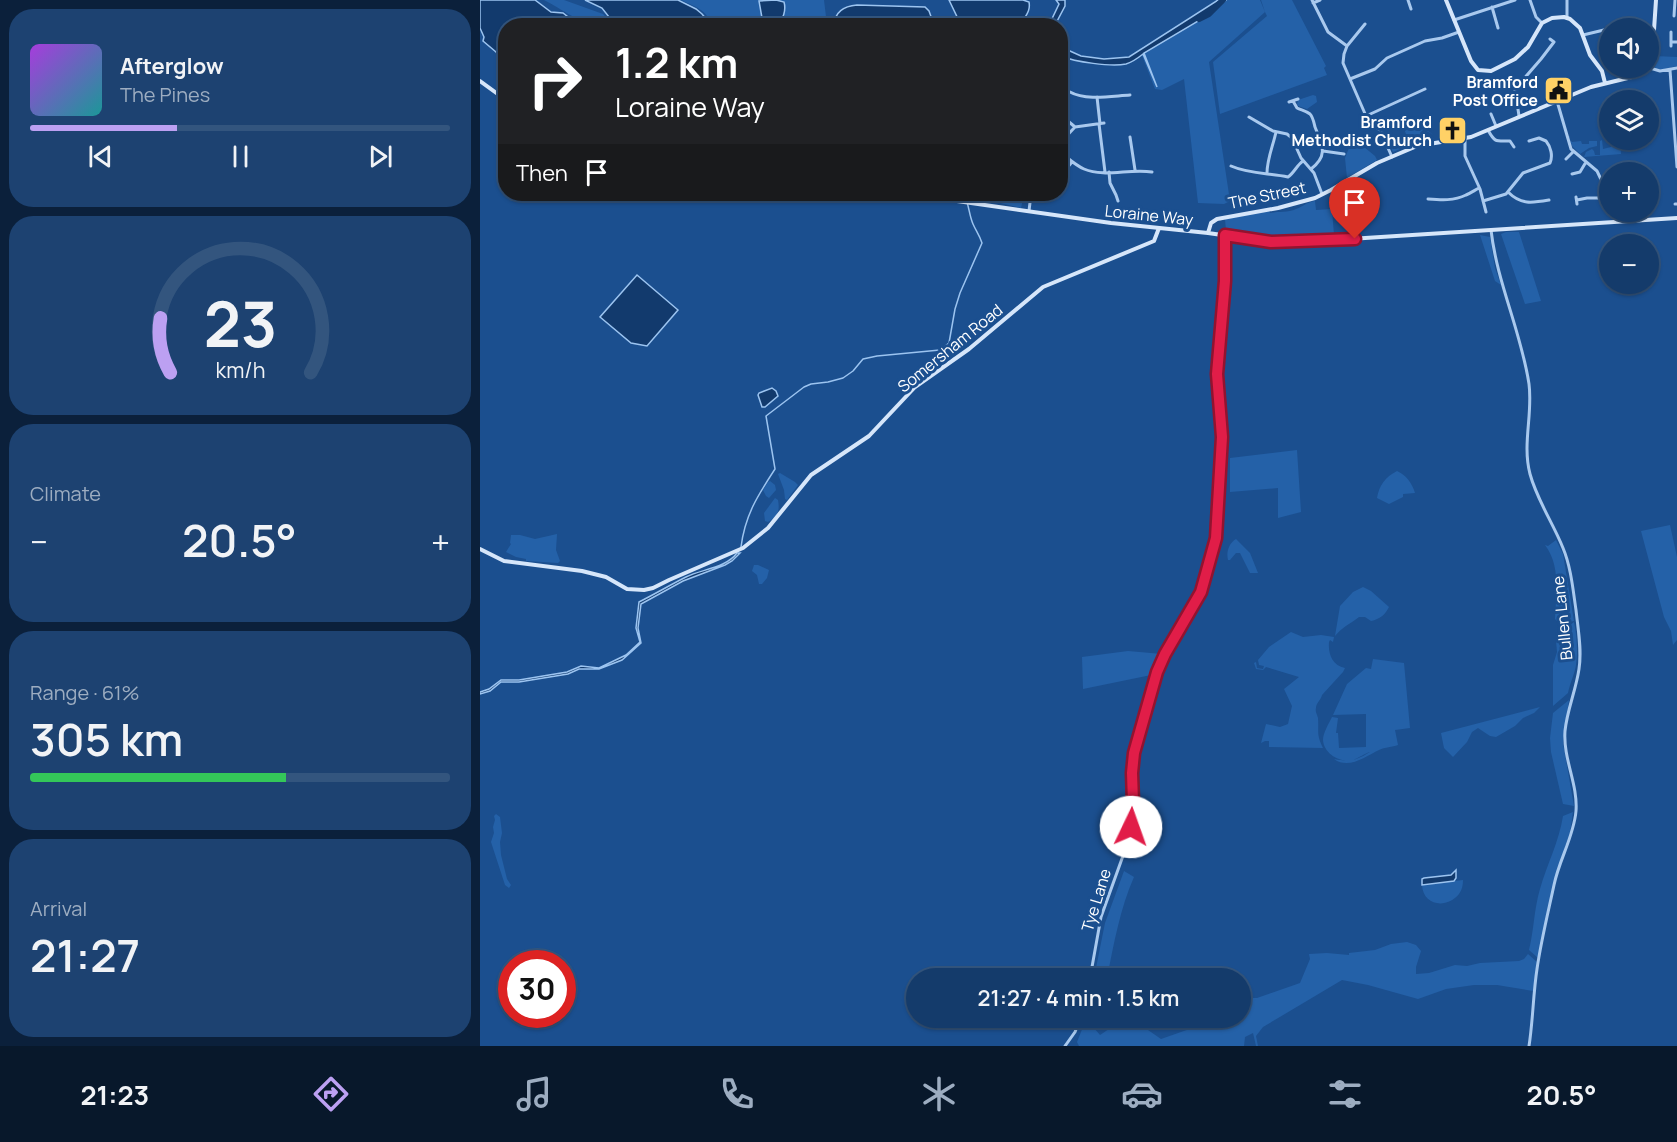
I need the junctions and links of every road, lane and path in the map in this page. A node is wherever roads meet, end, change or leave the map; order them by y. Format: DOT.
graph roads {
  1 [pos="1320,0"];
  2 [pos="1408,0"];
  3 [pos="1446,0"];
  4 [pos="1515,0"];
  5 [pos="1530,0"];
  6 [pos="1567,0"];
  7 [pos="1656,0"];
  8 [pos="1675,0"];
  9 [pos="1313,1"];
  10 [pos="1492,7"];
  11 [pos="1411,9"];
  12 [pos="1674,16"];
  13 [pos="1567,18"];
  14 [pos="1655,18"];
  15 [pos="1454,20"];
  16 [pos="1542,23"];
  17 [pos="1365,24"];
  18 [pos="1498,28"];
  19 [pos="1599,31"];
  20 [pos="1459,32"];
  21 [pos="1671,32"];
  22 [pos="1583,35"];
  23 [pos="1550,39"];
  24 [pos="1677,42"];
  25 [pos="1347,46"];
  26 [pos="1677,68"];
  27 [pos="1670,70"];
  28 [pos="1659,71"];
  29 [pos="1630,78"];
  30 [pos="1350,79"];
  31 [pos="480,81"];
  32 [pos="1605,83"];
  33 [pos="1425,89"];
  34 [pos="1070,92"];
  35 [pos="498,94"];
  36 [pos="1130,95"];
  37 [pos="1082,96"];
  38 [pos="1097,97"];
  39 [pos="1298,99"];
  40 [pos="1557,101"];
  41 [pos="1081,102"];
  42 [pos="1491,114"];
  43 [pos="1366,116"];
  44 [pos="1519,116"];
  45 [pos="1249,117"];
  46 [pos="1068,121"];
  47 [pos="1101,124"];
  48 [pos="1496,126"];
  49 [pos="1075,127"];
  50 [pos="1488,130"];
  51 [pos="1276,132"];
  52 [pos="1068,134"];
  53 [pos="1130,136"];
  54 [pos="1465,138"];
  55 [pos="1528,141"];
  56 [pos="1502,142"];
  57 [pos="1504,147"];
  58 [pos="1514,147"];
  59 [pos="1323,151"];
  60 [pos="1573,152"];
  61 [pos="1344,154"];
  62 [pos="1392,157"];
  63 [pos="1068,159"];
  64 [pos="1566,159"];
  65 [pos="1303,161"];
  66 [pos="1072,162"];
  67 [pos="1586,162"];
  68 [pos="1231,166"];
  69 [pos="1068,167"];
  70 [pos="1677,167"];
  71 [pos="1311,169"];
  72 [pos="1135,170"];
  73 [pos="1107,172"];
  74 [pos="1152,172"];
  75 [pos="1266,173"];
  76 [pos="1572,174"];
  77 [pos="1479,188"];
  78 [pos="1508,192"];
  79 [pos="1323,194"];
  80 [pos="1428,199"];
  81 [pos="1549,200"];
  82 [pos="1577,200"];
  83 [pos="960,201"];
  84 [pos="1030,201"];
  85 [pos="1118,201"];
  86 [pos="1483,201"];
  87 [pos="1029,211"];
  88 [pos="1486,212"];
  89 [pos="1677,218"];
  90 [pos="1159,228"];
  91 [pos="1491,230"];
  92 [pos="1209,233"];
  93 [pos="1225,235"];
  94 [pos="480,549"];
  95 [pos="1092,968"];
  96 [pos="1077,1028"];
  97 [pos="1065,1046"];
  98 [pos="1529,1046"];
  1 -- 9 [label="street"];
  2 -- 11 [label="street"];
  3 -- 15 [label="main road"];
  4 -- 10 [label="street"];
  5 -- 16 [label="street"];
  6 -- 13 [label="street"];
  7 -- 14 [label="main road"];
  8 -- 12 [label="street"];
  9 -- 25 [label="street"];
  10 -- 15 [label="street"];
  10 -- 18 [label="street"];
  13 -- 16 [label="main road"];
  13 -- 22 [label="main road"];
  15 -- 20 [label="main road"];
  16 -- 20 [label="main road"];
  17 -- 25 [label="street"];
  19 -- 22 [label="street"];
  20 -- 30 [label="street"];
  21 -- 24 [label="street"];
  22 -- 32 [label="main road"];
  23 -- 44 [label="street"];
  25 -- 30 [label="street"];
  26 -- 27 [label="street"];
  27 -- 28 [label="street"];
  27 -- 70 [label="street"];
  29 -- 32 [label="main road, The Street"];
  30 -- 43 [label="street"];
  31 -- 35 [label="main road"];
  32 -- 40 [label="main road, The Street"];
  33 -- 43 [label="street"];
  34 -- 37 [label="street"];
  36 -- 38 [label="street"];
  37 -- 38 [label="street"];
  37 -- 41 [label="street"];
  38 -- 47 [label="street"];
  39 -- 59 [label="street"];
  40 -- 44 [label="main road, The Street"];
  40 -- 60 [label="street"];
  42 -- 48 [label="street"];
  43 -- 62 [label="street"];
  44 -- 48 [label="main road, The Street"];
  45 -- 51 [label="street"];
  46 -- 49 [label="street"];
  47 -- 49 [label="street"];
  47 -- 73 [label="street"];
  48 -- 50 [label="main road, The Street"];
  49 -- 52 [label="street"];
  50 -- 54 [label="main road, The Street"];
  50 -- 56 [label="street"];
  51 -- 65 [label="street"];
  51 -- 75 [label="street"];
  53 -- 72 [label="street"];
  54 -- 62 [label="main road, The Street"];
  54 -- 77 [label="street"];
  55 -- 78 [label="street"];
  56 -- 57 [label="street"];
  56 -- 58 [label="street"];
  59 -- 61 [label="street"];
  59 -- 71 [label="street"];
  60 -- 64 [label="street"];
  60 -- 67 [label="street"];
  62 -- 79 [label="main road, The Street"];
  63 -- 66 [label="street"];
  65 -- 71 [label="street"];
  65 -- 75 [label="street"];
  66 -- 69 [label="street"];
  66 -- 73 [label="street"];
  67 -- 76 [label="street"];
  67 -- 82 [label="street"];
  68 -- 75 [label="street"];
  71 -- 79 [label="street"];
  72 -- 73 [label="street"];
  72 -- 74 [label="street"];
  73 -- 85 [label="street"];
  77 -- 80 [label="street"];
  77 -- 86 [label="street"];
  78 -- 81 [label="street"];
  78 -- 86 [label="street"];
  79 -- 92 [label="main road, The Street"];
  83 -- 87 [label="main road, Loraine Way"];
  84 -- 87 [label="street"];
  86 -- 88 [label="street"];
  87 -- 90 [label="main road, Loraine Way"];
  89 -- 91 [label="main road, Loraine Way"];
  90 -- 92 [label="main road, Loraine Way"];
  90 -- 94 [label="main road, Somersham Road"];
  91 -- 93 [label="main road, Loraine Way"];
  91 -- 98 [label="street, Bullen Lane"];
  92 -- 93 [label="main road, Loraine Way"];
  93 -- 95 [label="street, Tye Lane"];
  96 -- 97 [label="street"];
}
